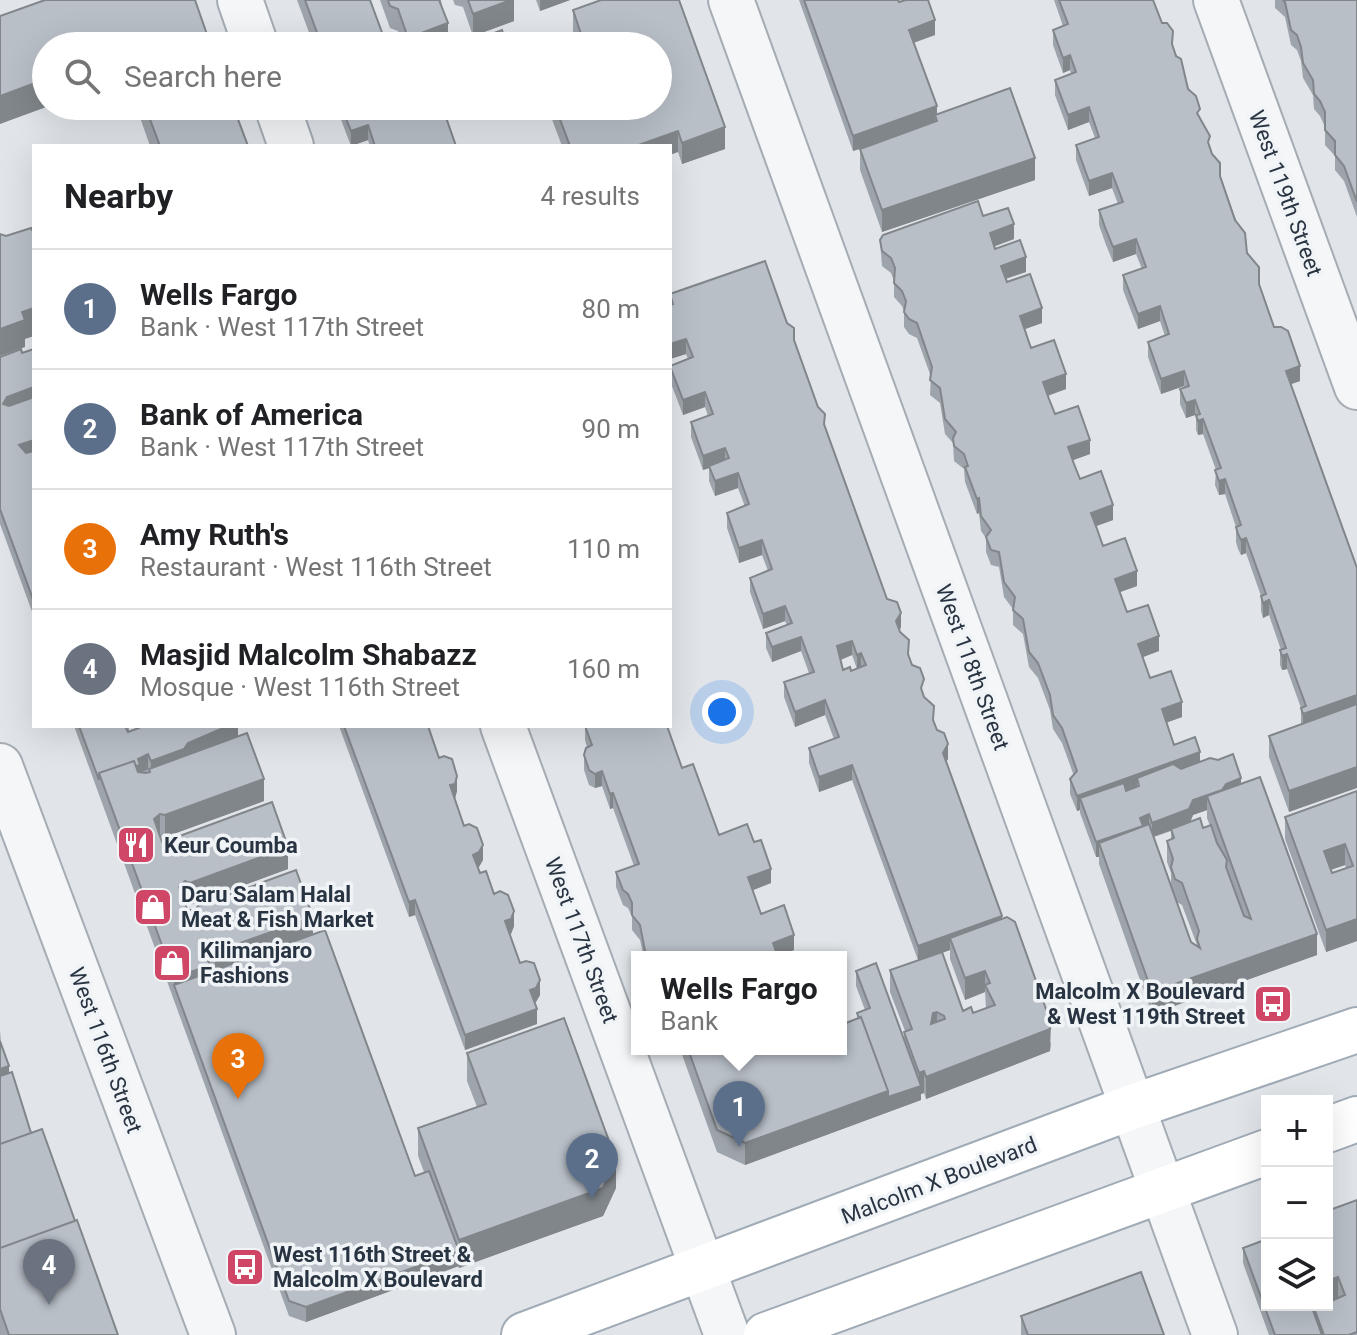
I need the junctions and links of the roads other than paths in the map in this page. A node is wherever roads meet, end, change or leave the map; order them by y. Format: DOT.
graph roads {
  1 [pos="240,0"];
  2 [pos="731,0"];
  3 [pos="1216,0"];
  4 [pos="251,32"];
  5 [pos="282,120"];
  6 [pos="290,144"];
  7 [pos="1357,387"];
  8 [pos="504,728"];
  9 [pos="0,766"];
  10 [pos="1357,1030"];
  11 [pos="1132,1107"];
  12 [pos="1357,1119"];
  13 [pos="1333,1128"];
  14 [pos="1261,1154"];
  15 [pos="1162,1191"];
  16 [pos="703,1269"];
  17 [pos="213,1335"];
  18 [pos="524,1335"];
  19 [pos="727,1335"];
  20 [pos="766,1335"];
  21 [pos="1215,1335"];
  1 -- 4 [label="street"];
  2 -- 11 [label="street, West 118th Street"];
  3 -- 7 [label="street, West 119th Street"];
  5 -- 6 [label="street"];
  8 -- 16 [label="street, West 117th Street"];
  9 -- 17 [label="street, West 116th Street"];
  10 -- 11 [label="main road, Malcolm X Boulevard"];
  11 -- 15 [label="street, West 118th Street"];
  11 -- 16 [label="main road, Malcolm X Boulevard"];
  12 -- 13 [label="main road"];
  14 -- 15 [label="main road"];
  15 -- 20 [label="main road"];
  15 -- 21 [label="street, West 118th Street"];
  16 -- 18 [label="main road, Malcolm X Boulevard"];
  16 -- 19 [label="street, West 117th Street"];
}
